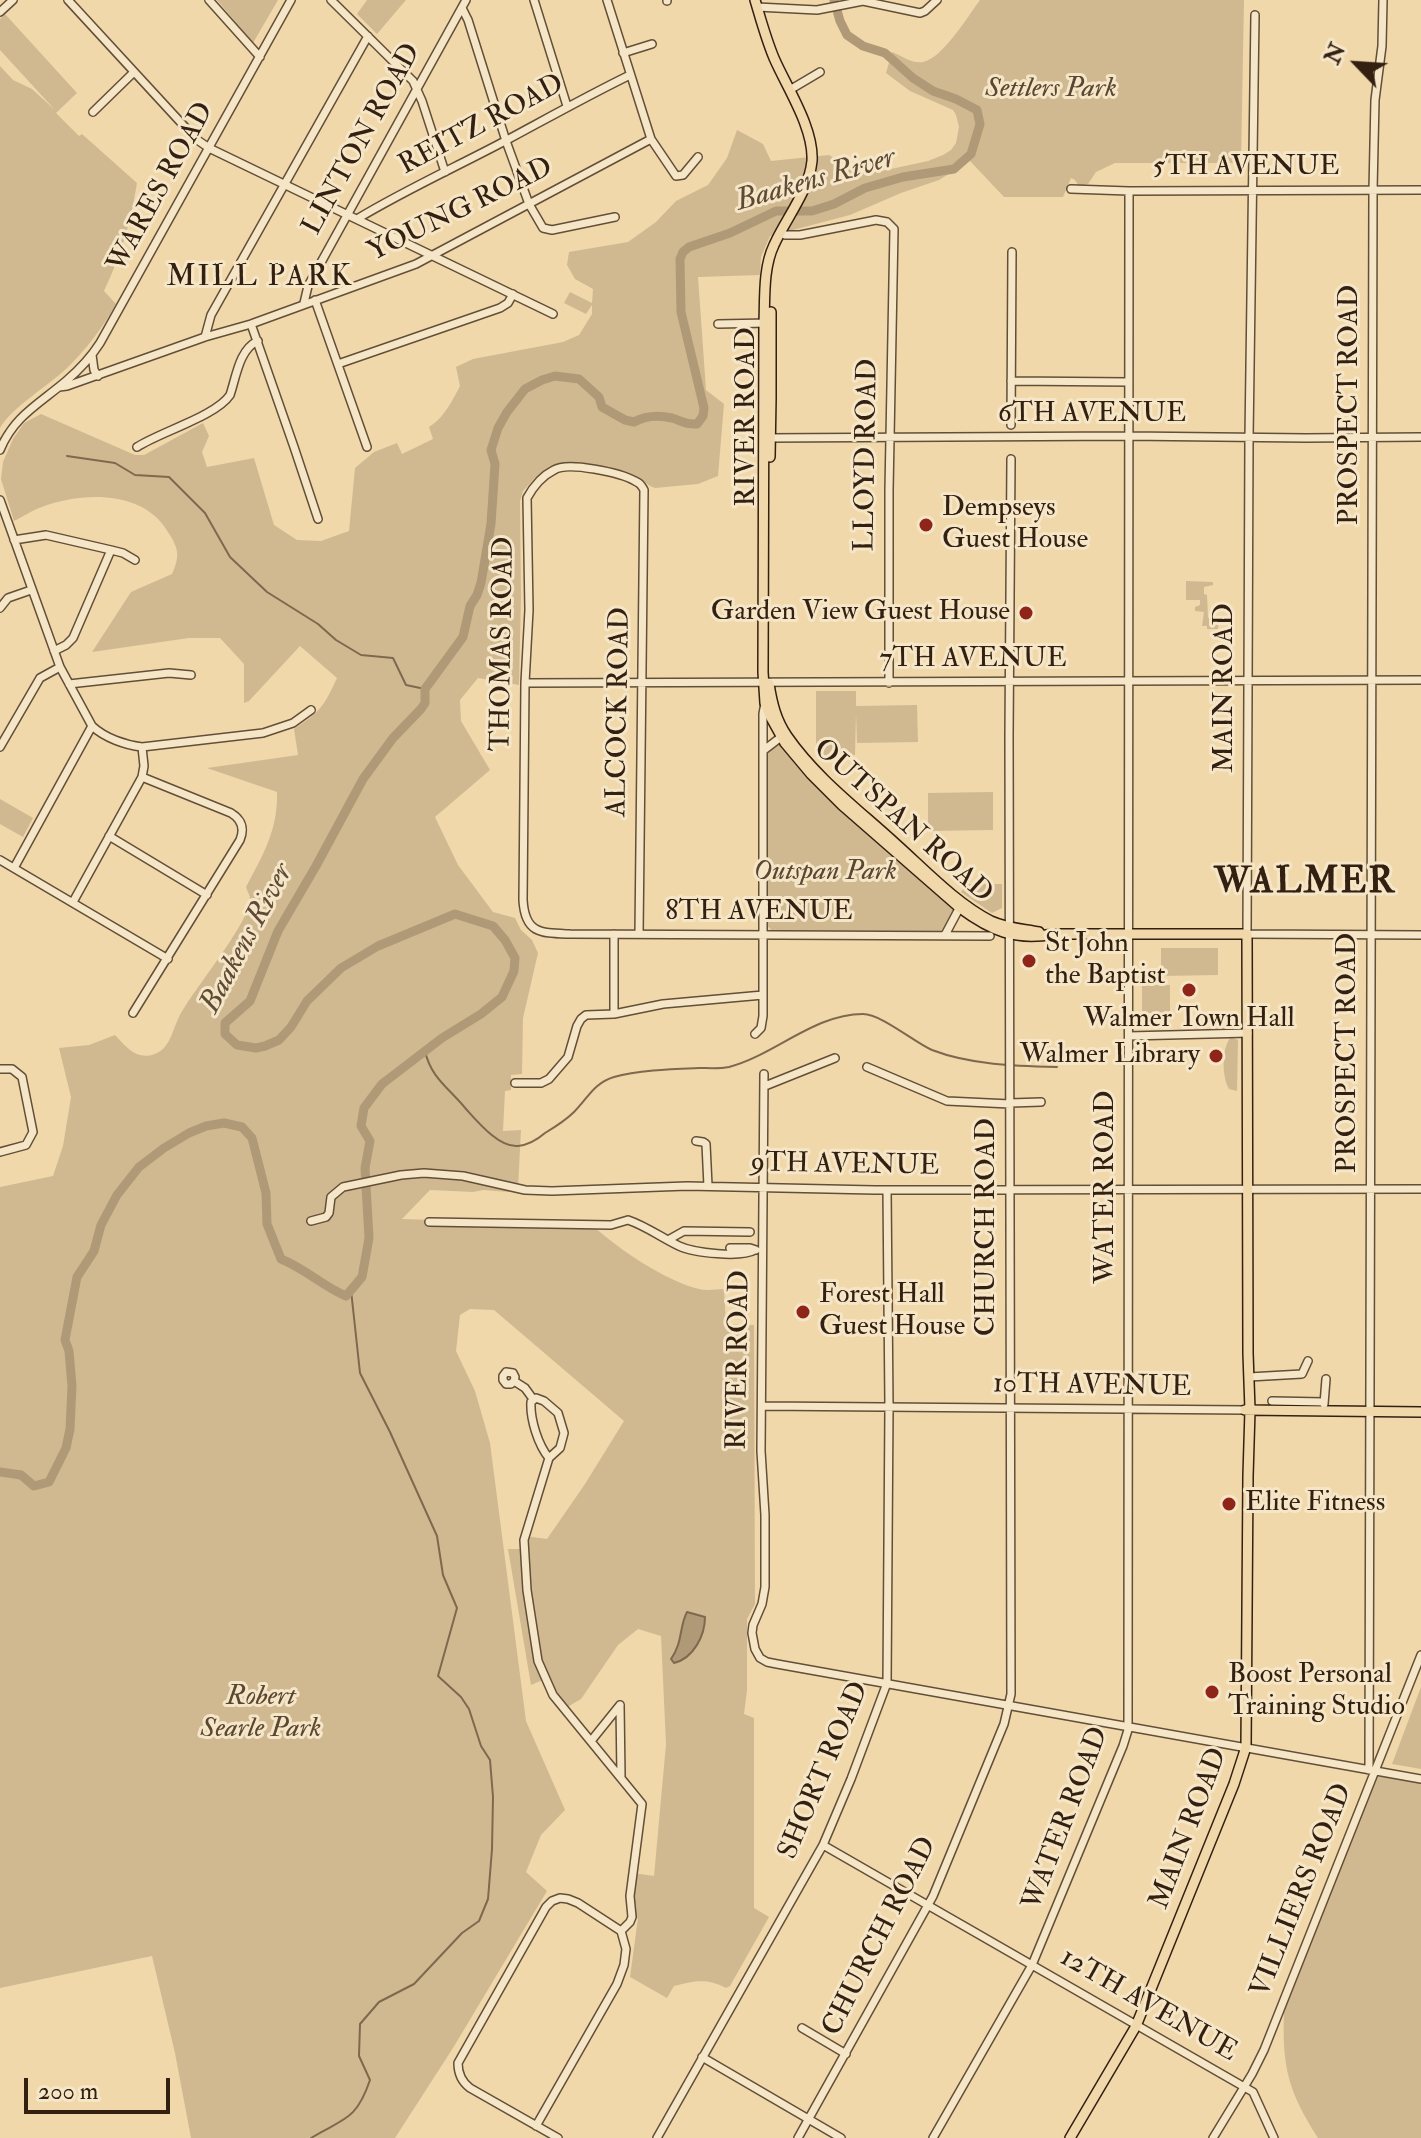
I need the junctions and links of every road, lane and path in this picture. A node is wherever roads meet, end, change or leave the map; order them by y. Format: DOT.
graph roads {
  1 [pos="13,0"];
  2 [pos="68,0"];
  3 [pos="209,0"];
  4 [pos="291,0"];
  5 [pos="331,0"];
  6 [pos="534,0"];
  7 [pos="607,0"];
  8 [pos="937,0"];
  9 [pos="1383,0"];
  10 [pos="759,3"];
  11 [pos="464,4"];
  12 [pos="0,11"];
  13 [pos="1255,15"];
  14 [pos="368,36"];
  15 [pos="652,44"];
  16 [pos="623,53"];
  17 [pos="260,57"];
  18 [pos="134,72"];
  19 [pos="820,72"];
  20 [pos="630,75"];
  21 [pos="417,88"];
  22 [pos="793,88"];
  23 [pos="567,106"];
  24 [pos="93,112"];
  25 [pos="651,139"];
  26 [pos="506,141"];
  27 [pos="209,148"];
  28 [pos="698,157"];
  29 [pos="814,161"];
  30 [pos="445,172"];
  31 [pos="285,184"];
  32 [pos="1071,189"];
  33 [pos="1373,190"];
  34 [pos="1421,190"];
  35 [pos="1129,191"];
  36 [pos="1253,191"];
  37 [pos="529,204"];
  38 [pos="347,214"];
  39 [pos="615,217"];
  40 [pos="357,219"];
  41 [pos="784,233"];
  42 [pos="1012,252"];
  43 [pos="432,255"];
  44 [pos="513,294"];
  45 [pos="315,300"];
  46 [pos="304,303"];
  47 [pos="553,314"];
  48 [pos="767,323"];
  49 [pos="251,324"];
  50 [pos="718,324"];
  51 [pos="205,337"];
  52 [pos="258,341"];
  53 [pos="92,355"];
  54 [pos="338,364"];
  55 [pos="98,376"];
  56 [pos="1011,381"];
  57 [pos="1129,382"];
  58 [pos="59,387"];
  59 [pos="1011,425"];
  60 [pos="1128,436"];
  61 [pos="1372,437"];
  62 [pos="1421,437"];
  63 [pos="767,438"];
  64 [pos="890,438"];
  65 [pos="1249,438"];
  66 [pos="137,447"];
  67 [pos="367,447"];
  68 [pos="0,450"];
  69 [pos="1011,459"];
  70 [pos="644,490"];
  71 [pos="0,500"];
  72 [pos="318,519"];
  73 [pos="14,540"];
  74 [pos="111,550"];
  75 [pos="135,560"];
  76 [pos="31,590"];
  77 [pos="0,608"];
  78 [pos="54,651"];
  79 [pos="60,667"];
  80 [pos="191,675"];
  81 [pos="1372,680"];
  82 [pos="1421,680"];
  83 [pos="1248,681"];
  84 [pos="643,682"];
  85 [pos="766,682"];
  86 [pos="1010,682"];
  87 [pos="1128,682"];
  88 [pos="525,683"];
  89 [pos="889,683"];
  90 [pos="69,684"];
  91 [pos="765,703"];
  92 [pos="311,710"];
  93 [pos="92,726"];
  94 [pos="783,736"];
  95 [pos="0,747"];
  96 [pos="142,747"];
  97 [pos="764,750"];
  98 [pos="142,777"];
  99 [pos="109,836"];
  100 [pos="0,860"];
  101 [pos="14,868"];
  102 [pos="207,895"];
  103 [pos="73,902"];
  104 [pos="961,905"];
  105 [pos="762,921"];
  106 [pos="529,926"];
  107 [pos="1010,931"];
  108 [pos="614,934"];
  109 [pos="639,934"];
  110 [pos="762,934"];
  111 [pos="771,934"];
  112 [pos="1128,934"];
  113 [pos="1247,934"];
  114 [pos="945,935"];
  115 [pos="1371,935"];
  116 [pos="1421,935"];
  117 [pos="990,936"];
  118 [pos="168,959"];
  119 [pos="763,995"];
  120 [pos="133,1013"];
  121 [pos="614,1014"];
  122 [pos="1248,1033"];
  123 [pos="755,1034"];
  124 [pos="1129,1036"];
  125 [pos="835,1058"];
  126 [pos="867,1067"];
  127 [pos="0,1069"];
  128 [pos="764,1074"];
  129 [pos="515,1083"];
  130 [pos="765,1086"];
  131 [pos="1041,1102"];
  132 [pos="1010,1104"];
  133 [pos="696,1141"];
  134 [pos="0,1152"];
  135 [pos="708,1186"];
  136 [pos="763,1187"];
  137 [pos="1010,1189"];
  138 [pos="1248,1189"];
  139 [pos="1421,1189"];
  140 [pos="887,1190"];
  141 [pos="1129,1190"];
  142 [pos="1371,1190"];
  143 [pos="311,1221"];
  144 [pos="429,1222"];
  145 [pos="726,1231"];
  146 [pos="750,1232"];
  147 [pos="668,1240"];
  148 [pos="759,1250"];
  149 [pos="728,1251"];
  150 [pos="1248,1360"];
  151 [pos="1308,1361"];
  152 [pos="1249,1377"];
  153 [pos="1326,1379"];
  154 [pos="514,1381"];
  155 [pos="533,1399"];
  156 [pos="1272,1401"];
  157 [pos="762,1406"];
  158 [pos="1324,1406"];
  159 [pos="889,1407"];
  160 [pos="1010,1408"];
  161 [pos="1129,1409"];
  162 [pos="1248,1410"];
  163 [pos="1369,1411"];
  164 [pos="1421,1412"];
  165 [pos="549,1458"];
  166 [pos="1421,1655"];
  167 [pos="887,1683"];
  168 [pos="1010,1705"];
  169 [pos="1128,1726"];
  170 [pos="591,1741"];
  171 [pos="1246,1747"];
  172 [pos="1372,1770"];
  173 [pos="621,1776"];
  174 [pos="1421,1779"];
  175 [pos="823,1845"];
  176 [pos="928,1905"];
  177 [pos="621,1931"];
  178 [pos="1032,1965"];
  179 [pos="1136,2026"];
  180 [pos="802,2028"];
  181 [pos="846,2054"];
  182 [pos="702,2057"];
  183 [pos="1244,2087"];
  184 [pos="809,2119"];
  185 [pos="536,2126"];
  186 [pos="558,2138"];
  187 [pos="657,2138"];
  188 [pos="798,2138"];
  189 [pos="841,2138"];
  190 [pos="933,2138"];
  191 [pos="1070,2138"];
  192 [pos="1213,2138"];
  193 [pos="1274,2138"];
  1 -- 12 [label="street"];
  2 -- 18 [label="street"];
  3 -- 17 [label="street"];
  4 -- 17 [label="street, WARES ROAD"];
  5 -- 14 [label="street"];
  6 -- 23 [label="street"];
  7 -- 16 [label="street"];
  8 -- 10 [label="street"];
  9 -- 33 [label="street, PROSPECT ROAD"];
  10 -- 22 [label="main road"];
  10 -- 29 [label="main road"];
  11 -- 21 [label="street, LINTON ROAD"];
  11 -- 26 [label="street"];
  13 -- 36 [label="street, MAIN ROAD"];
  14 -- 21 [label="street"];
  14 -- 31 [label="street"];
  15 -- 16 [label="street"];
  16 -- 20 [label="street"];
  17 -- 27 [label="street, WARES ROAD"];
  18 -- 24 [label="street"];
  18 -- 27 [label="street"];
  19 -- 22 [label="street"];
  20 -- 23 [label="street, REITZ ROAD"];
  20 -- 25 [label="street"];
  21 -- 30 [label="street"];
  21 -- 38 [label="street, LINTON ROAD"];
  22 -- 29 [label="main road"];
  23 -- 26 [label="street, REITZ ROAD"];
  25 -- 28 [label="street"];
  25 -- 37 [label="street, YOUNG ROAD"];
  26 -- 30 [label="street, REITZ ROAD"];
  26 -- 37 [label="street"];
  27 -- 31 [label="street"];
  27 -- 53 [label="street, WARES ROAD"];
  29 -- 41 [label="main road, RIVER ROAD"];
  30 -- 40 [label="street, REITZ ROAD"];
  31 -- 38 [label="street"];
  31 -- 51 [label="street"];
  32 -- 35 [label="street, 5TH AVENUE"];
  33 -- 34 [label="street, 5TH AVENUE"];
  33 -- 36 [label="street, 5TH AVENUE"];
  33 -- 61 [label="street, PROSPECT ROAD"];
  35 -- 36 [label="street, 5TH AVENUE"];
  35 -- 57 [label="street, WATER ROAD"];
  36 -- 65 [label="street, MAIN ROAD"];
  37 -- 39 [label="street"];
  37 -- 43 [label="street, YOUNG ROAD"];
  38 -- 40 [label="street"];
  38 -- 46 [label="street, LINTON ROAD"];
  40 -- 43 [label="street"];
  41 -- 48 [label="main road, RIVER ROAD"];
  41 -- 64 [label="street, LLOYD ROAD"];
  42 -- 56 [label="street"];
  43 -- 44 [label="street"];
  43 -- 45 [label="street, YOUNG ROAD"];
  44 -- 47 [label="street"];
  44 -- 54 [label="street"];
  45 -- 46 [label="street, YOUNG ROAD"];
  45 -- 54 [label="street"];
  46 -- 49 [label="street, YOUNG ROAD"];
  48 -- 50 [label="street"];
  48 -- 63 [label="main road, RIVER ROAD"];
  49 -- 51 [label="street, YOUNG ROAD"];
  49 -- 52 [label="street"];
  51 -- 55 [label="street, YOUNG ROAD"];
  52 -- 66 [label="street"];
  52 -- 72 [label="street"];
  53 -- 55 [label="street"];
  53 -- 58 [label="street, WARES ROAD"];
  54 -- 67 [label="street"];
  55 -- 58 [label="street, YOUNG ROAD"];
  56 -- 57 [label="street"];
  56 -- 59 [label="street"];
  57 -- 60 [label="street, WATER ROAD"];
  58 -- 68 [label="street, WARES ROAD"];
  60 -- 64 [label="street, 6TH AVENUE"];
  60 -- 65 [label="street, 6TH AVENUE"];
  60 -- 87 [label="street, WATER ROAD"];
  61 -- 62 [label="street, 6TH AVENUE"];
  61 -- 65 [label="street, 6TH AVENUE"];
  61 -- 81 [label="street, PROSPECT ROAD"];
  63 -- 64 [label="street, 6TH AVENUE"];
  63 -- 85 [label="main road, RIVER ROAD"];
  64 -- 89 [label="street, LLOYD ROAD"];
  65 -- 83 [label="street, MAIN ROAD"];
  69 -- 86 [label="street, CHURCH ROAD"];
  70 -- 84 [label="street, ALCOCK ROAD"];
  70 -- 88 [label="street, THOMAS ROAD"];
  71 -- 73 [label="street"];
  73 -- 74 [label="street"];
  73 -- 76 [label="street"];
  74 -- 75 [label="street"];
  74 -- 78 [label="street"];
  76 -- 77 [label="street"];
  76 -- 78 [label="street"];
  78 -- 79 [label="street"];
  79 -- 90 [label="street"];
  79 -- 95 [label="street"];
  80 -- 90 [label="street"];
  81 -- 82 [label="street, 7TH AVENUE"];
  81 -- 83 [label="street, 7TH AVENUE"];
  81 -- 115 [label="street, PROSPECT ROAD"];
  83 -- 87 [label="street, 7TH AVENUE"];
  83 -- 113 [label="street, MAIN ROAD"];
  84 -- 85 [label="street, 7TH AVENUE"];
  84 -- 88 [label="street, 7TH AVENUE"];
  84 -- 109 [label="street, ALCOCK ROAD"];
  85 -- 89 [label="street, 7TH AVENUE"];
  85 -- 91 [label="main road, OUTSPAN ROAD"];
  85 -- 94 [label="main road, OUTSPAN ROAD"];
  86 -- 87 [label="street, 7TH AVENUE"];
  86 -- 89 [label="street, 7TH AVENUE"];
  86 -- 107 [label="street, CHURCH ROAD"];
  87 -- 112 [label="street, WATER ROAD"];
  88 -- 106 [label="street, THOMAS ROAD"];
  90 -- 93 [label="street"];
  91 -- 94 [label="main road, OUTSPAN ROAD"];
  91 -- 97 [label="street"];
  92 -- 96 [label="street"];
  93 -- 96 [label="street"];
  93 -- 101 [label="street"];
  94 -- 97 [label="street"];
  94 -- 104 [label="main road, OUTSPAN ROAD"];
  96 -- 98 [label="street"];
  97 -- 105 [label="street"];
  98 -- 99 [label="street"];
  98 -- 102 [label="street"];
  99 -- 102 [label="street"];
  99 -- 103 [label="street"];
  100 -- 101 [label="street"];
  101 -- 103 [label="street"];
  102 -- 118 [label="street"];
  103 -- 118 [label="street"];
  104 -- 107 [label="main road, OUTSPAN ROAD"];
  104 -- 114 [label="street"];
  105 -- 110 [label="street"];
  105 -- 111 [label="street"];
  106 -- 108 [label="street, 8TH AVENUE"];
  107 -- 112 [label="main road"];
  107 -- 132 [label="street, CHURCH ROAD"];
  108 -- 109 [label="street, 8TH AVENUE"];
  108 -- 121 [label="street"];
  109 -- 110 [label="street, 8TH AVENUE"];
  110 -- 111 [label="street, 8TH AVENUE"];
  110 -- 119 [label="street"];
  111 -- 114 [label="street, 8TH AVENUE"];
  112 -- 113 [label="main road"];
  112 -- 124 [label="street, WATER ROAD"];
  113 -- 115 [label="street"];
  113 -- 122 [label="main road, MAIN ROAD"];
  114 -- 117 [label="street, 8TH AVENUE"];
  115 -- 116 [label="street"];
  115 -- 142 [label="street, PROSPECT ROAD"];
  118 -- 120 [label="street"];
  119 -- 121 [label="street"];
  119 -- 123 [label="street"];
  121 -- 129 [label="street"];
  122 -- 124 [label="street"];
  122 -- 138 [label="main road, MAIN ROAD"];
  124 -- 141 [label="street, WATER ROAD"];
  125 -- 130 [label="street"];
  126 -- 132 [label="street"];
  127 -- 134 [label="street"];
  128 -- 130 [label="street, RIVER ROAD"];
  130 -- 136 [label="street, RIVER ROAD"];
  131 -- 132 [label="street"];
  132 -- 137 [label="street, CHURCH ROAD"];
  133 -- 135 [label="street"];
  135 -- 136 [label="street, 9TH AVENUE"];
  135 -- 143 [label="street, 9TH AVENUE"];
  136 -- 140 [label="street, 9TH AVENUE"];
  136 -- 148 [label="street, RIVER ROAD"];
  137 -- 140 [label="street, 9TH AVENUE"];
  137 -- 141 [label="street, 9TH AVENUE"];
  137 -- 160 [label="street, CHURCH ROAD"];
  138 -- 141 [label="street, 9TH AVENUE"];
  138 -- 142 [label="street, 9TH AVENUE"];
  138 -- 150 [label="main road, MAIN ROAD"];
  139 -- 142 [label="street, 9TH AVENUE"];
  140 -- 159 [label="street, SHORT ROAD"];
  141 -- 161 [label="street, WATER ROAD"];
  142 -- 163 [label="street, PROSPECT ROAD"];
  144 -- 147 [label="street"];
  145 -- 146 [label="street"];
  145 -- 147 [label="street"];
  145 -- 149 [label="street"];
  147 -- 149 [label="street"];
  148 -- 149 [label="street"];
  148 -- 157 [label="street, RIVER ROAD"];
  150 -- 152 [label="main road, MAIN ROAD"];
  150 -- 162 [label="main road, MAIN ROAD"];
  151 -- 152 [label="street"];
  152 -- 162 [label="main road, MAIN ROAD"];
  153 -- 158 [label="street"];
  154 -- 155 [label="street"];
  155 -- 165 [label="street"];
  155 -- 165 [label="street"];
  156 -- 158 [label="street"];
  157 -- 159 [label="street, 10TH AVENUE"];
  157 -- 167 [label="street, RIVER ROAD"];
  158 -- 162 [label="main road, 10TH AVENUE"];
  158 -- 163 [label="main road, 10TH AVENUE"];
  159 -- 160 [label="street, 10TH AVENUE"];
  159 -- 167 [label="street, SHORT ROAD"];
  160 -- 161 [label="street, 10TH AVENUE"];
  160 -- 168 [label="street, CHURCH ROAD"];
  161 -- 162 [label="street, 10TH AVENUE"];
  161 -- 169 [label="street, WATER ROAD"];
  162 -- 171 [label="main road, MAIN ROAD"];
  163 -- 164 [label="main road, 10TH AVENUE"];
  163 -- 172 [label="street, PROSPECT ROAD"];
  165 -- 170 [label="street"];
  166 -- 172 [label="street, VILLIERS ROAD"];
  167 -- 168 [label="street"];
  167 -- 175 [label="street, SHORT ROAD"];
  168 -- 169 [label="street"];
  168 -- 176 [label="street, CHURCH ROAD"];
  169 -- 171 [label="street"];
  169 -- 178 [label="street, WATER ROAD"];
  170 -- 173 [label="street"];
  170 -- 173 [label="street"];
  171 -- 172 [label="street"];
  171 -- 179 [label="main road, MAIN ROAD"];
  172 -- 174 [label="street"];
  172 -- 183 [label="street, VILLIERS ROAD"];
  173 -- 177 [label="street"];
  175 -- 176 [label="street, 12TH AVENUE"];
  175 -- 182 [label="street, SHORT ROAD"];
  176 -- 178 [label="street, 12TH AVENUE"];
  176 -- 181 [label="street, CHURCH ROAD"];
  177 -- 185 [label="street"];
  177 -- 185 [label="street"];
  178 -- 179 [label="street, 12TH AVENUE"];
  178 -- 190 [label="street, WATER ROAD"];
  179 -- 183 [label="street, 12TH AVENUE"];
  179 -- 191 [label="main road, MAIN ROAD"];
  180 -- 181 [label="street"];
  181 -- 184 [label="street, CHURCH ROAD"];
  182 -- 184 [label="street"];
  182 -- 187 [label="street, SHORT ROAD"];
  183 -- 192 [label="street, VILLIERS ROAD"];
  183 -- 193 [label="street"];
  184 -- 188 [label="street, CHURCH ROAD"];
  184 -- 189 [label="street"];
  185 -- 186 [label="street"];
}
